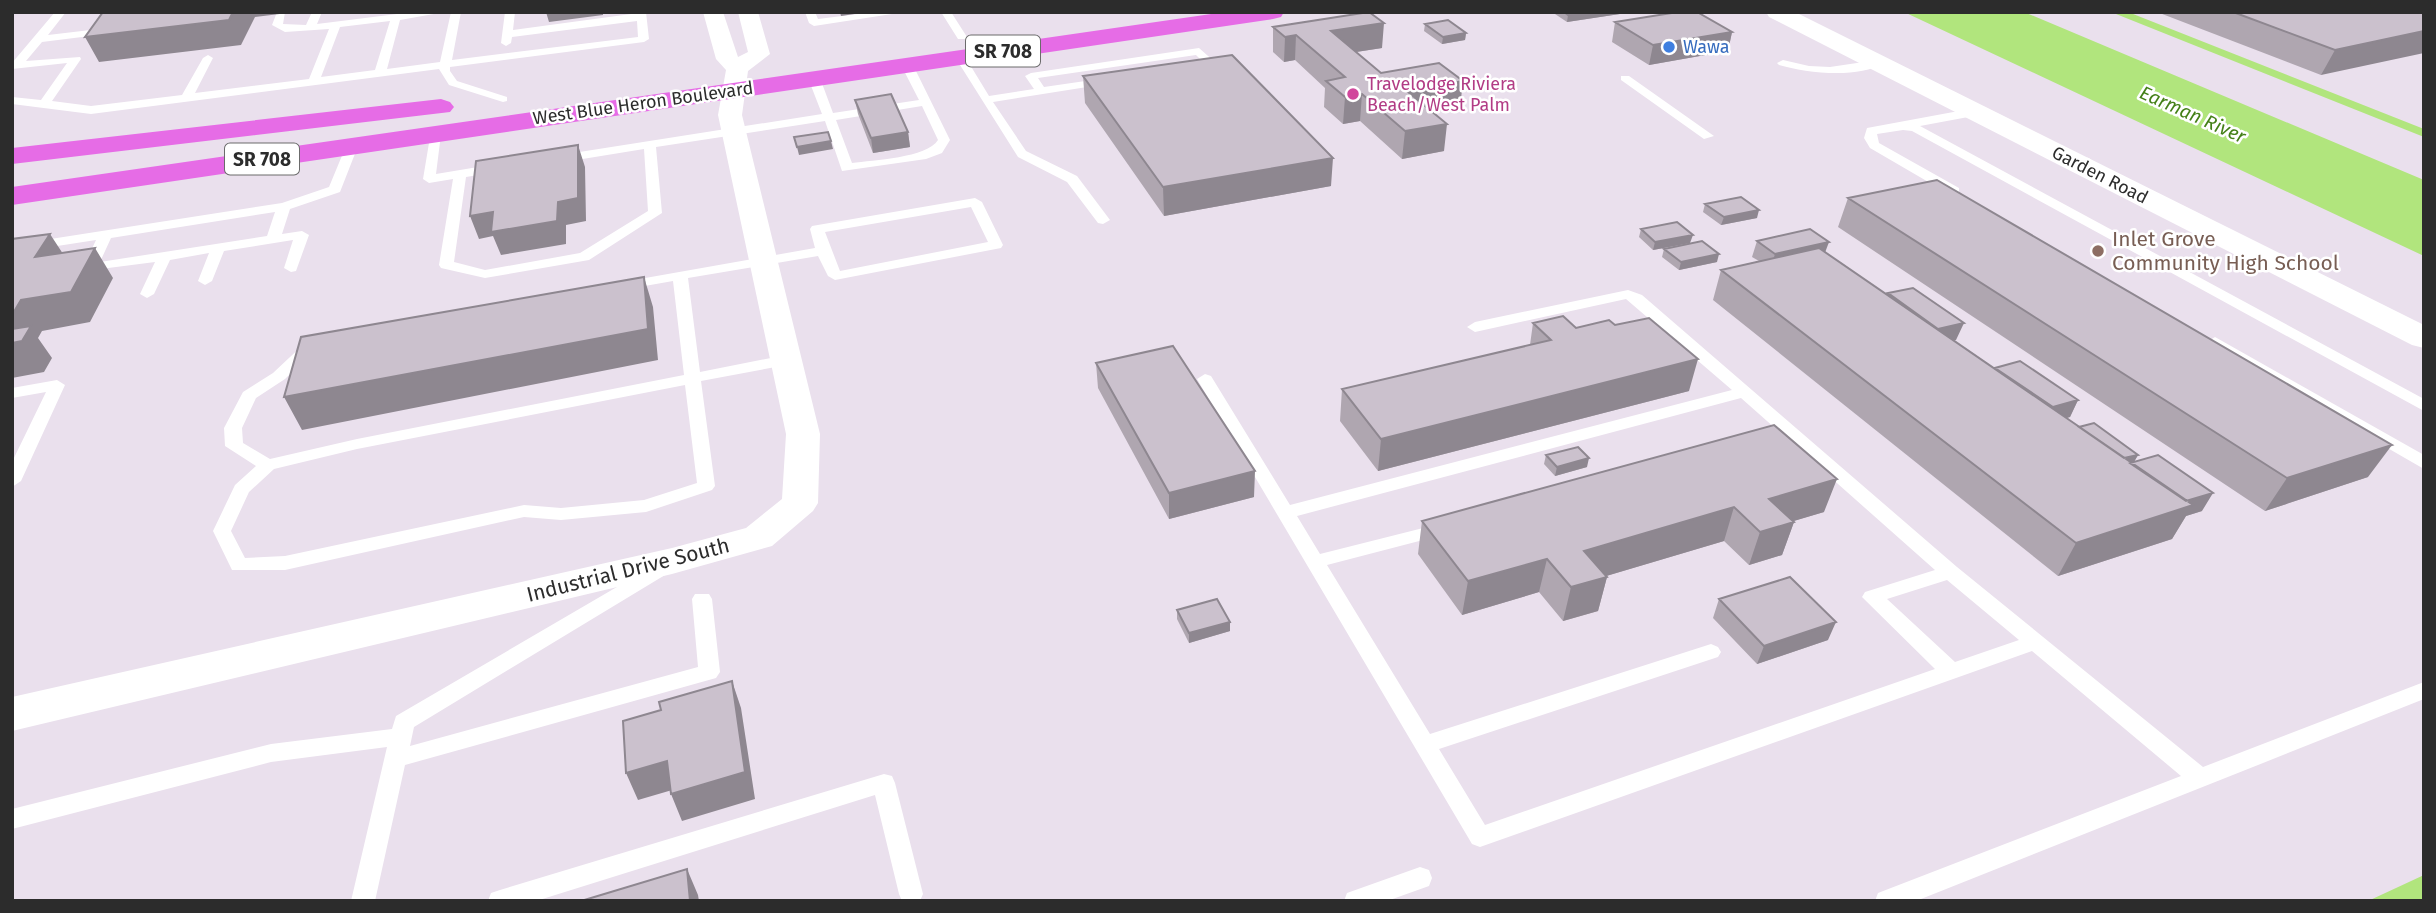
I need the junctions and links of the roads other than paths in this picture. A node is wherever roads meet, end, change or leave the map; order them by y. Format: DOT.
graph roads {
  1 [pos="61,12"];
  2 [pos="117,12"];
  3 [pos="323,12"];
  4 [pos="440,12"];
  5 [pos="456,12"];
  6 [pos="510,12"];
  7 [pos="713,12"];
  8 [pos="748,12"];
  9 [pos="810,12"];
  10 [pos="900,12"];
  11 [pos="946,12"];
  12 [pos="1143,12"];
  13 [pos="1273,12"];
  14 [pos="1777,12"];
  15 [pos="317,13"];
  16 [pos="281,14"];
  17 [pos="642,15"];
  18 [pos="396,17"];
  19 [pos="336,25"];
  20 [pos="310,28"];
  21 [pos="508,34"];
  22 [pos="38,39"];
  23 [pos="961,47"];
  24 [pos="504,56"];
  25 [pos="208,58"];
  26 [pos="1783,63"];
  27 [pos="1877,63"];
  28 [pos="445,64"];
  29 [pos="907,65"];
  30 [pos="14,66"];
  31 [pos="1185,69"];
  32 [pos="380,72"];
  33 [pos="814,78"];
  34 [pos="1625,78"];
  35 [pos="735,79"];
  36 [pos="1120,79"];
  37 [pos="314,81"];
  38 [pos="566,91"];
  39 [pos="1041,91"];
  40 [pos="187,97"];
  41 [pos="515,97"];
  42 [pos="12,100"];
  43 [pos="986,100"];
  44 [pos="926,102"];
  45 [pos="44,104"];
  46 [pos="1975,112"];
  47 [pos="829,117"];
  48 [pos="1903,126"];
  49 [pos="734,132"];
  50 [pos="435,134"];
  51 [pos="1708,136"];
  52 [pos="650,145"];
  53 [pos="352,146"];
  54 [pos="12,156"];
  55 [pos="541,161"];
  56 [pos="514,166"];
  57 [pos="460,174"];
  58 [pos="12,196"];
  59 [pos="1970,201"];
  60 [pos="284,207"];
  61 [pos="1103,220"];
  62 [pos="106,234"];
  63 [pos="273,239"];
  64 [pos="219,247"];
  65 [pos="12,249"];
  66 [pos="822,251"];
  67 [pos="165,256"];
  68 [pos="763,261"];
  69 [pos="291,268"];
  70 [pos="680,275"];
  71 [pos="205,281"];
  72 [pos="612,288"];
  73 [pos="147,294"];
  74 [pos="1475,327"];
  75 [pos="2197,332"];
  76 [pos="2424,338"];
  77 [pos="324,343"];
  78 [pos="786,360"];
  79 [pos="694,379"];
  80 [pos="1205,379"];
  81 [pos="1744,392"];
  82 [pos="12,393"];
  83 [pos="2424,405"];
  84 [pos="1796,438"];
  85 [pos="32,440"];
  86 [pos="12,443"];
  87 [pos="1769,444"];
  88 [pos="2424,463"];
  89 [pos="268,465"];
  90 [pos="12,481"];
  91 [pos="1285,513"];
  92 [pos="1462,524"];
  93 [pos="672,561"];
  94 [pos="1314,562"];
  95 [pos="1950,572"];
  96 [pos="702,599"];
  97 [pos="2035,642"];
  98 [pos="1711,652"];
  99 [pos="1952,673"];
  100 [pos="2424,690"];
  101 [pos="12,714"];
  102 [pos="1424,745"];
  103 [pos="400,747"];
  104 [pos="2200,778"];
  105 [pos="12,819"];
  106 [pos="1420,878"];
  107 [pos="911,894"];
  108 [pos="363,901"];
  109 [pos="500,901"];
  110 [pos="1356,901"];
  111 [pos="1887,901"];
  1 -- 22 [label="lane"];
  2 -- 22 [label="lane"];
  3 -- 15 [label="lane"];
  4 -- 18 [label="lane"];
  5 -- 28 [label="lane"];
  6 -- 21 [label="lane"];
  7 -- 35 [label="street"];
  8 -- 35 [label="street"];
  9 -- 10 [label="lane"];
  11 -- 23 [label="lane"];
  12 -- 23 [label="main road, West Blue Heron Boulevard / SR 708"];
  13 -- 23 [label="main road, West Blue Heron Boulevard / SR 708"];
  14 -- 27 [label="street, Garden Road"];
  15 -- 20 [label="lane"];
  16 -- 20 [label="lane"];
  17 -- 21 [label="lane"];
  17 -- 24 [label="lane"];
  18 -- 19 [label="lane"];
  18 -- 32 [label="lane"];
  19 -- 20 [label="lane"];
  19 -- 37 [label="lane"];
  21 -- 24 [label="lane"];
  22 -- 30 [label="lane"];
  23 -- 29 [label="main road, West Blue Heron Boulevard / SR 708"];
  23 -- 35 [label="main road, West Blue Heron Boulevard / SR 708"];
  23 -- 43 [label="lane"];
  24 -- 28 [label="lane"];
  25 -- 40 [label="lane"];
  26 -- 27 [label="lane"];
  27 -- 46 [label="street, Garden Road"];
  28 -- 32 [label="lane"];
  28 -- 41 [label="lane"];
  29 -- 33 [label="main road, West Blue Heron Boulevard / SR 708"];
  29 -- 44 [label="lane"];
  30 -- 45 [label="lane"];
  31 -- 39 [label="lane"];
  32 -- 37 [label="lane"];
  33 -- 35 [label="main road, West Blue Heron Boulevard / SR 708"];
  33 -- 47 [label="lane"];
  34 -- 51 [label="lane"];
  35 -- 38 [label="main road, West Blue Heron Boulevard / SR 708"];
  35 -- 49 [label="street, Industrial Drive South"];
  35 -- 50 [label="main road, West Blue Heron Boulevard / SR 708"];
  36 -- 39 [label="lane"];
  37 -- 40 [label="lane"];
  39 -- 43 [label="lane"];
  40 -- 45 [label="lane"];
  41 -- 54 [label="main road, West Blue Heron Boulevard / SR 708"];
  42 -- 45 [label="lane"];
  43 -- 61 [label="lane"];
  44 -- 47 [label="lane"];
  44 -- 47 [label="lane"];
  46 -- 48 [label="lane"];
  46 -- 76 [label="street, Garden Road"];
  47 -- 49 [label="lane"];
  48 -- 59 [label="lane"];
  48 -- 83 [label="lane"];
  49 -- 52 [label="lane"];
  49 -- 68 [label="street, Industrial Drive South"];
  50 -- 53 [label="main road, West Blue Heron Boulevard / SR 708"];
  50 -- 57 [label="lane"];
  52 -- 55 [label="lane"];
  52 -- 57 [label="lane"];
  53 -- 58 [label="main road, West Blue Heron Boulevard / SR 708"];
  53 -- 60 [label="lane"];
  56 -- 57 [label="lane"];
  60 -- 62 [label="lane"];
  60 -- 63 [label="lane"];
  62 -- 65 [label="lane"];
  62 -- 67 [label="lane"];
  63 -- 64 [label="lane"];
  63 -- 69 [label="lane"];
  64 -- 67 [label="lane"];
  64 -- 71 [label="lane"];
  66 -- 66 [label="lane"];
  66 -- 68 [label="lane"];
  67 -- 73 [label="lane"];
  68 -- 70 [label="lane"];
  68 -- 78 [label="street, Industrial Drive South"];
  70 -- 72 [label="lane"];
  70 -- 79 [label="lane"];
  74 -- 81 [label="lane"];
  75 -- 88 [label="lane"];
  77 -- 89 [label="lane"];
  78 -- 79 [label="lane"];
  78 -- 93 [label="street, Industrial Drive South"];
  79 -- 89 [label="lane"];
  79 -- 89 [label="lane"];
  80 -- 91 [label="lane"];
  81 -- 84 [label="lane"];
  81 -- 91 [label="lane"];
  82 -- 85 [label="lane"];
  84 -- 87 [label="lane"];
  84 -- 95 [label="lane"];
  85 -- 86 [label="lane"];
  85 -- 90 [label="lane"];
  91 -- 94 [label="lane"];
  92 -- 94 [label="lane"];
  93 -- 101 [label="street, Industrial Drive South"];
  93 -- 103 [label="lane"];
  94 -- 102 [label="lane"];
  95 -- 97 [label="lane"];
  95 -- 99 [label="lane"];
  96 -- 103 [label="lane"];
  97 -- 99 [label="lane"];
  97 -- 104 [label="lane"];
  98 -- 102 [label="lane"];
  99 -- 102 [label="lane"];
  100 -- 104 [label="lane"];
  103 -- 105 [label="lane"];
  103 -- 108 [label="lane"];
  104 -- 111 [label="lane"];
  106 -- 110 [label="lane"];
  107 -- 109 [label="lane"];
}
